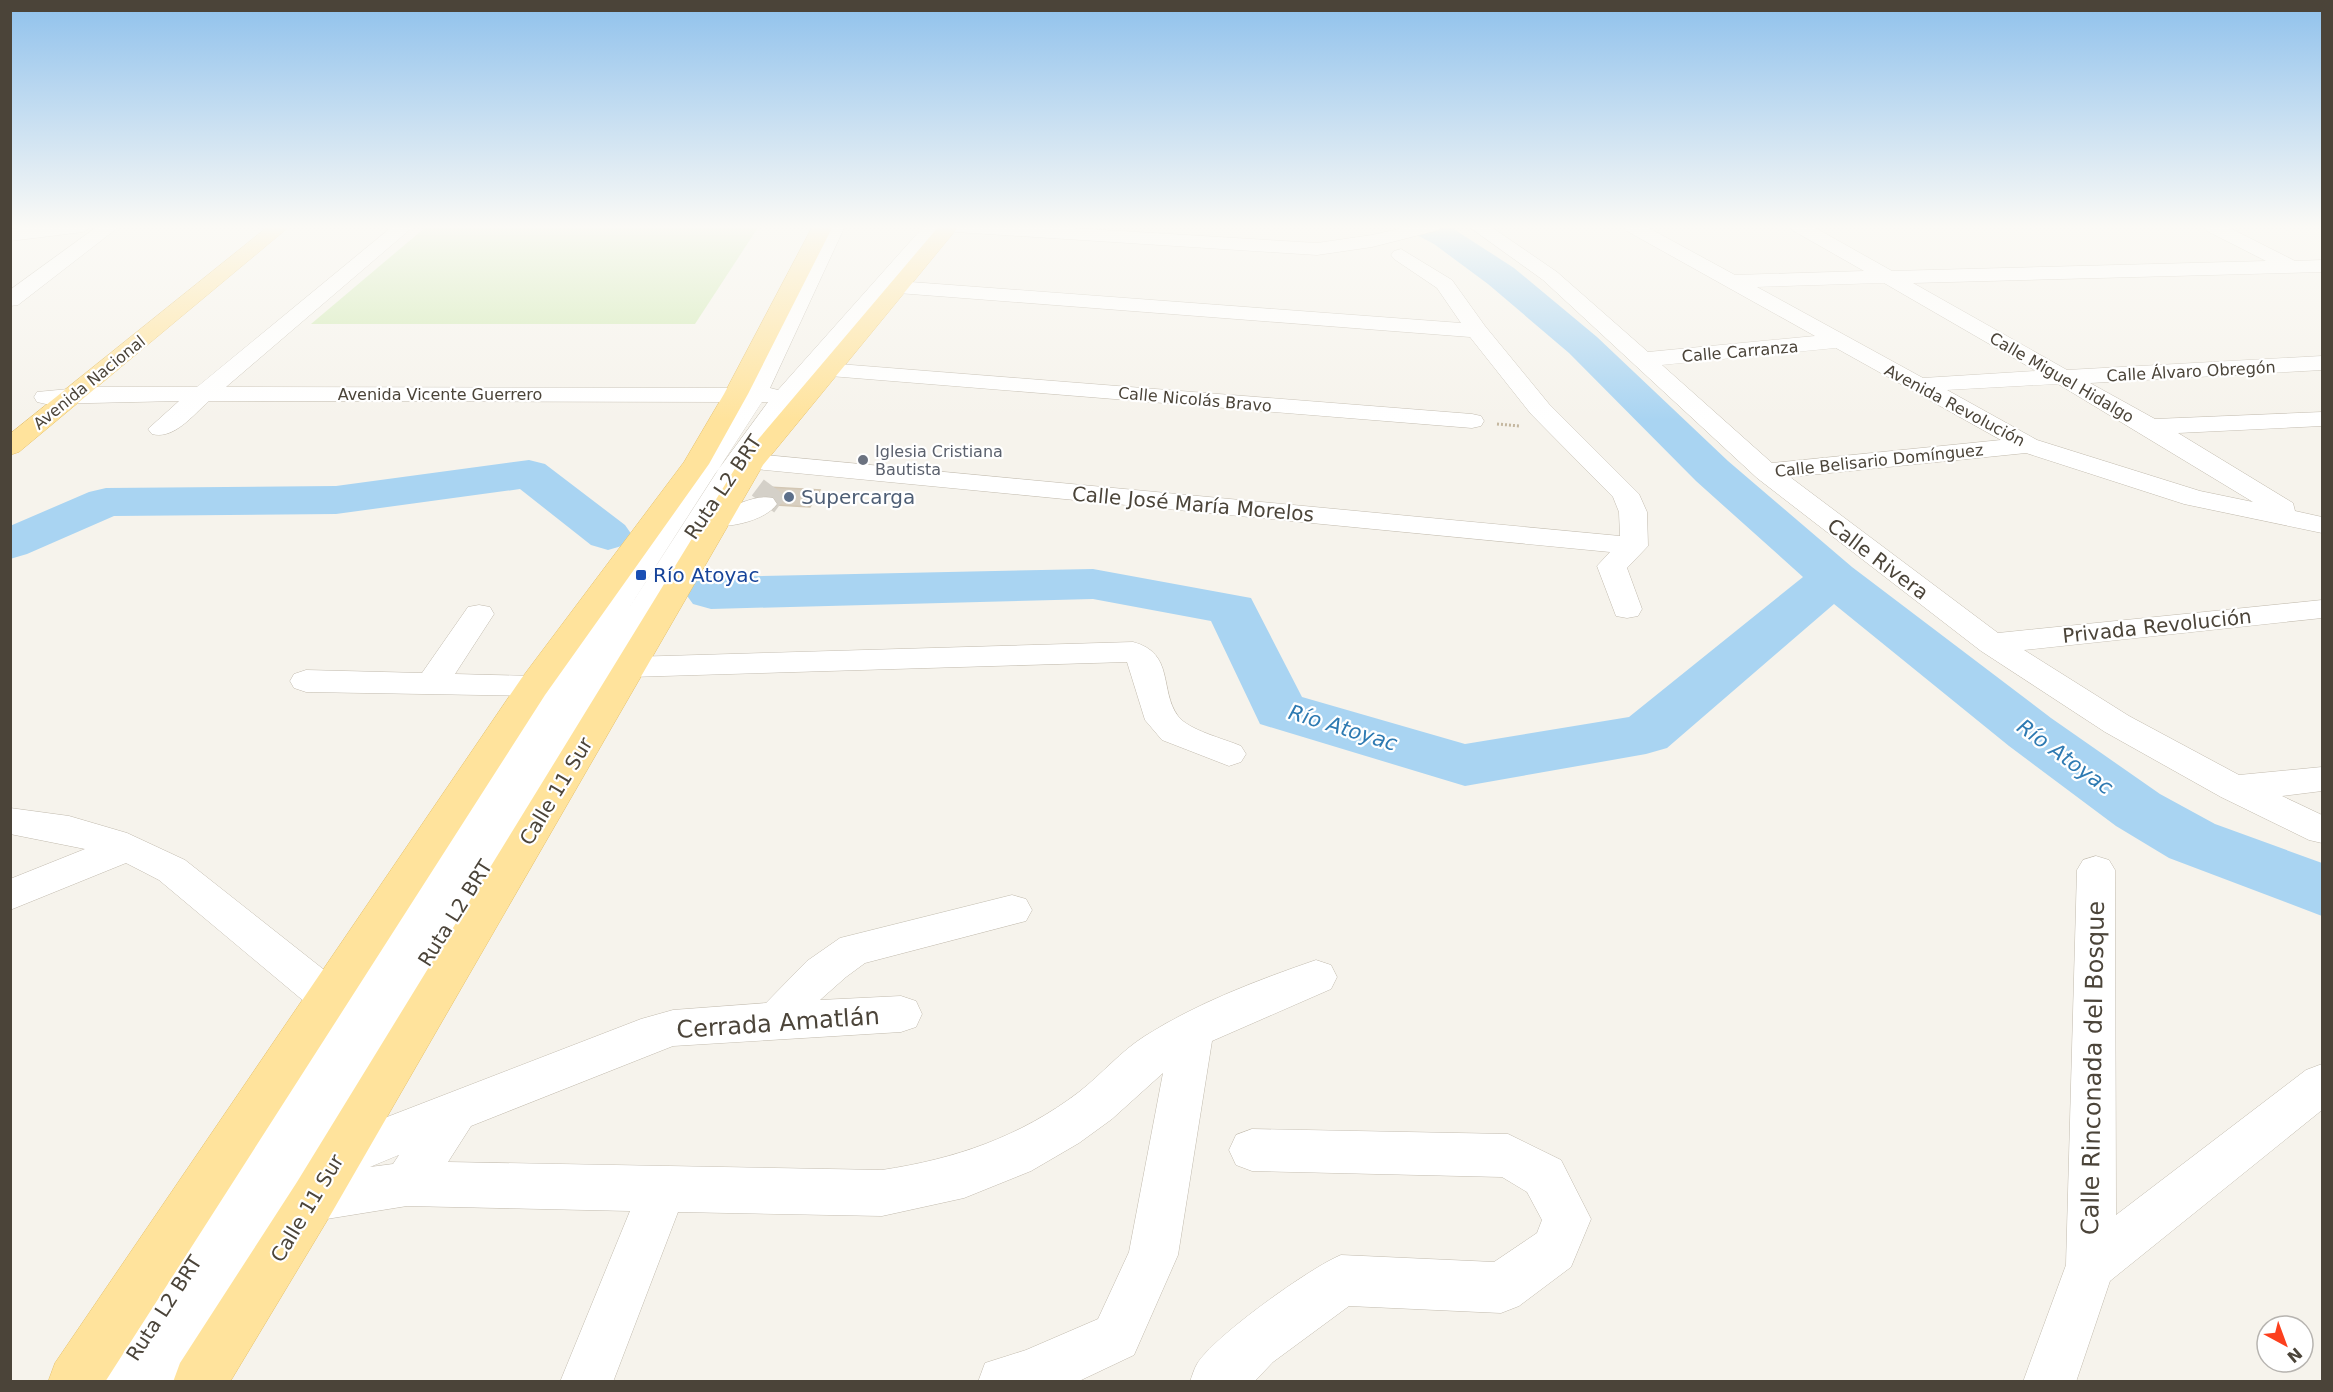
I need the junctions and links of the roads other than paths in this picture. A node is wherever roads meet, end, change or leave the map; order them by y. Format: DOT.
graph roads {
  1 [pos="22,291"];
  2 [pos="180,291"];
  3 [pos="199,291"];
  4 [pos="324,291"];
  5 [pos="793,291"];
  6 [pos="800,291"];
  7 [pos="882,291"];
  8 [pos="894,291"];
  9 [pos="950,291"];
  10 [pos="1450,291"];
  11 [pos="1566,291"];
  12 [pos="1749,291"];
  13 [pos="1910,291"];
  14 [pos="10,300"];
  15 [pos="1477,331"];
  16 [pos="1839,342"];
  17 [pos="1641,360"];
  18 [pos="2322,363"];
  19 [pos="2063,379"];
  20 [pos="1916,385"];
  21 [pos="808,387"];
  22 [pos="745,394"];
  23 [pos="72,395"];
  24 [pos="199,395"];
  25 [pos="46,397"];
  26 [pos="2322,419"];
  27 [pos="1472,421"];
  28 [pos="2150,427"];
  29 [pos="10,428"];
  30 [pos="161,429"];
  31 [pos="2028,445"];
  32 [pos="10,447"];
  33 [pos="1766,472"];
  34 [pos="768,480"];
  35 [pos="2316,527"];
  36 [pos="1634,546"];
  37 [pos="1628,609"];
  38 [pos="2322,609"];
  39 [pos="479,614"];
  40 [pos="1992,644"];
  41 [pos="630,667"];
  42 [pos="306,681"];
  43 [pos="433,682"];
  44 [pos="533,687"];
  45 [pos="1229,754"];
  46 [pos="2322,779"];
  47 [pos="2234,788"];
  48 [pos="10,821"];
  49 [pos="2322,830"];
  50 [pos="127,847"];
  51 [pos="2096,870"];
  52 [pos="10,896"];
  53 [pos="1012,910"];
  54 [pos="1316,977"];
  55 [pos="327,996"];
  56 [pos="901,1014"];
  57 [pos="776,1022"];
  58 [pos="1192,1030"];
  59 [pos="2322,1084"];
  60 [pos="455,1112"];
  61 [pos="1252,1150"];
  62 [pos="338,1158"];
  63 [pos="407,1184"];
  64 [pos="663,1189"];
  65 [pos="314,1197"];
  66 [pos="2091,1265"];
  67 [pos="74,1382"];
  68 [pos="117,1382"];
  69 [pos="163,1382"];
  70 [pos="199,1382"];
  71 [pos="586,1382"];
  72 [pos="1004,1382"];
  73 [pos="1216,1382"];
  74 [pos="2049,1382"];
  1 -- 14 [label="street"];
  2 -- 25 [label="main road, Avenida Nacional"];
  3 -- 23 [label="main road, Avenida Nacional"];
  4 -- 24 [label="street"];
  5 -- 22 [label="main road"];
  6 -- 22 [label="street, Ruta L2 BRT"];
  7 -- 21 [label="street, Ruta L2 BRT"];
  8 -- 21 [label="main road, Calle 11 Sur"];
  9 -- 15 [label="street"];
  10 -- 15 [label="street"];
  11 -- 17 [label="street, Calle Rivera"];
  12 -- 16 [label="street, Avenida Revolución"];
  13 -- 19 [label="street, Calle Miguel Hidalgo"];
  15 -- 36 [label="street"];
  16 -- 17 [label="street, Calle Carranza"];
  16 -- 20 [label="street, Avenida Revolución"];
  17 -- 33 [label="street, Calle Rivera"];
  18 -- 19 [label="street, Calle Álvaro Obregón"];
  19 -- 20 [label="street, Calle Álvaro Obregón"];
  19 -- 28 [label="street, Calle Miguel Hidalgo"];
  20 -- 31 [label="street, Avenida Revolución"];
  21 -- 22 [label="street, Avenida Vicente Guerrero"];
  21 -- 27 [label="street, Calle Nicolás Bravo"];
  21 -- 34 [label="main road, Calle 11 Sur"];
  21 -- 69 [label="street, Ruta L2 BRT"];
  22 -- 24 [label="street, Avenida Vicente Guerrero"];
  22 -- 44 [label="main road"];
  22 -- 68 [label="street, Ruta L2 BRT"];
  23 -- 24 [label="street, Avenida Vicente Guerrero"];
  23 -- 25 [label="street, Avenida Vicente Guerrero"];
  23 -- 32 [label="main road, Avenida Nacional"];
  24 -- 30 [label="street"];
  25 -- 29 [label="main road, Avenida Nacional"];
  26 -- 28 [label="street"];
  28 -- 35 [label="street, Calle Miguel Hidalgo"];
  31 -- 33 [label="street, Calle Belisario Domínguez"];
  31 -- 35 [label="street, Avenida Revolución"];
  33 -- 40 [label="street, Calle Rivera"];
  34 -- 36 [label="street, Calle José María Morelos"];
  34 -- 41 [label="main road, Calle 11 Sur"];
  36 -- 37 [label="street"];
  38 -- 40 [label="street, Privada Revolución"];
  39 -- 43 [label="street"];
  40 -- 47 [label="street, Calle Rivera"];
  41 -- 45 [label="street"];
  41 -- 62 [label="main road, Calle 11 Sur"];
  42 -- 43 [label="street"];
  43 -- 44 [label="street"];
  44 -- 55 [label="main road"];
  46 -- 47 [label="street"];
  47 -- 49 [label="street, Calle Rivera"];
  48 -- 50 [label="street"];
  50 -- 52 [label="street"];
  50 -- 55 [label="street"];
  51 -- 66 [label="street, Calle Rinconada del Bosque"];
  53 -- 57 [label="street"];
  54 -- 58 [label="street"];
  55 -- 67 [label="main road"];
  56 -- 57 [label="street, Cerrada Amatlán"];
  57 -- 60 [label="street, Cerrada Amatlán"];
  58 -- 64 [label="street"];
  58 -- 72 [label="street"];
  59 -- 66 [label="street"];
  60 -- 62 [label="street, Cerrada Amatlán"];
  60 -- 63 [label="street"];
  61 -- 73 [label="street"];
  62 -- 65 [label="main road, Calle 11 Sur"];
  63 -- 64 [label="street"];
  63 -- 65 [label="street"];
  64 -- 71 [label="street"];
  65 -- 70 [label="main road, Calle 11 Sur"];
  66 -- 74 [label="street"];
}
